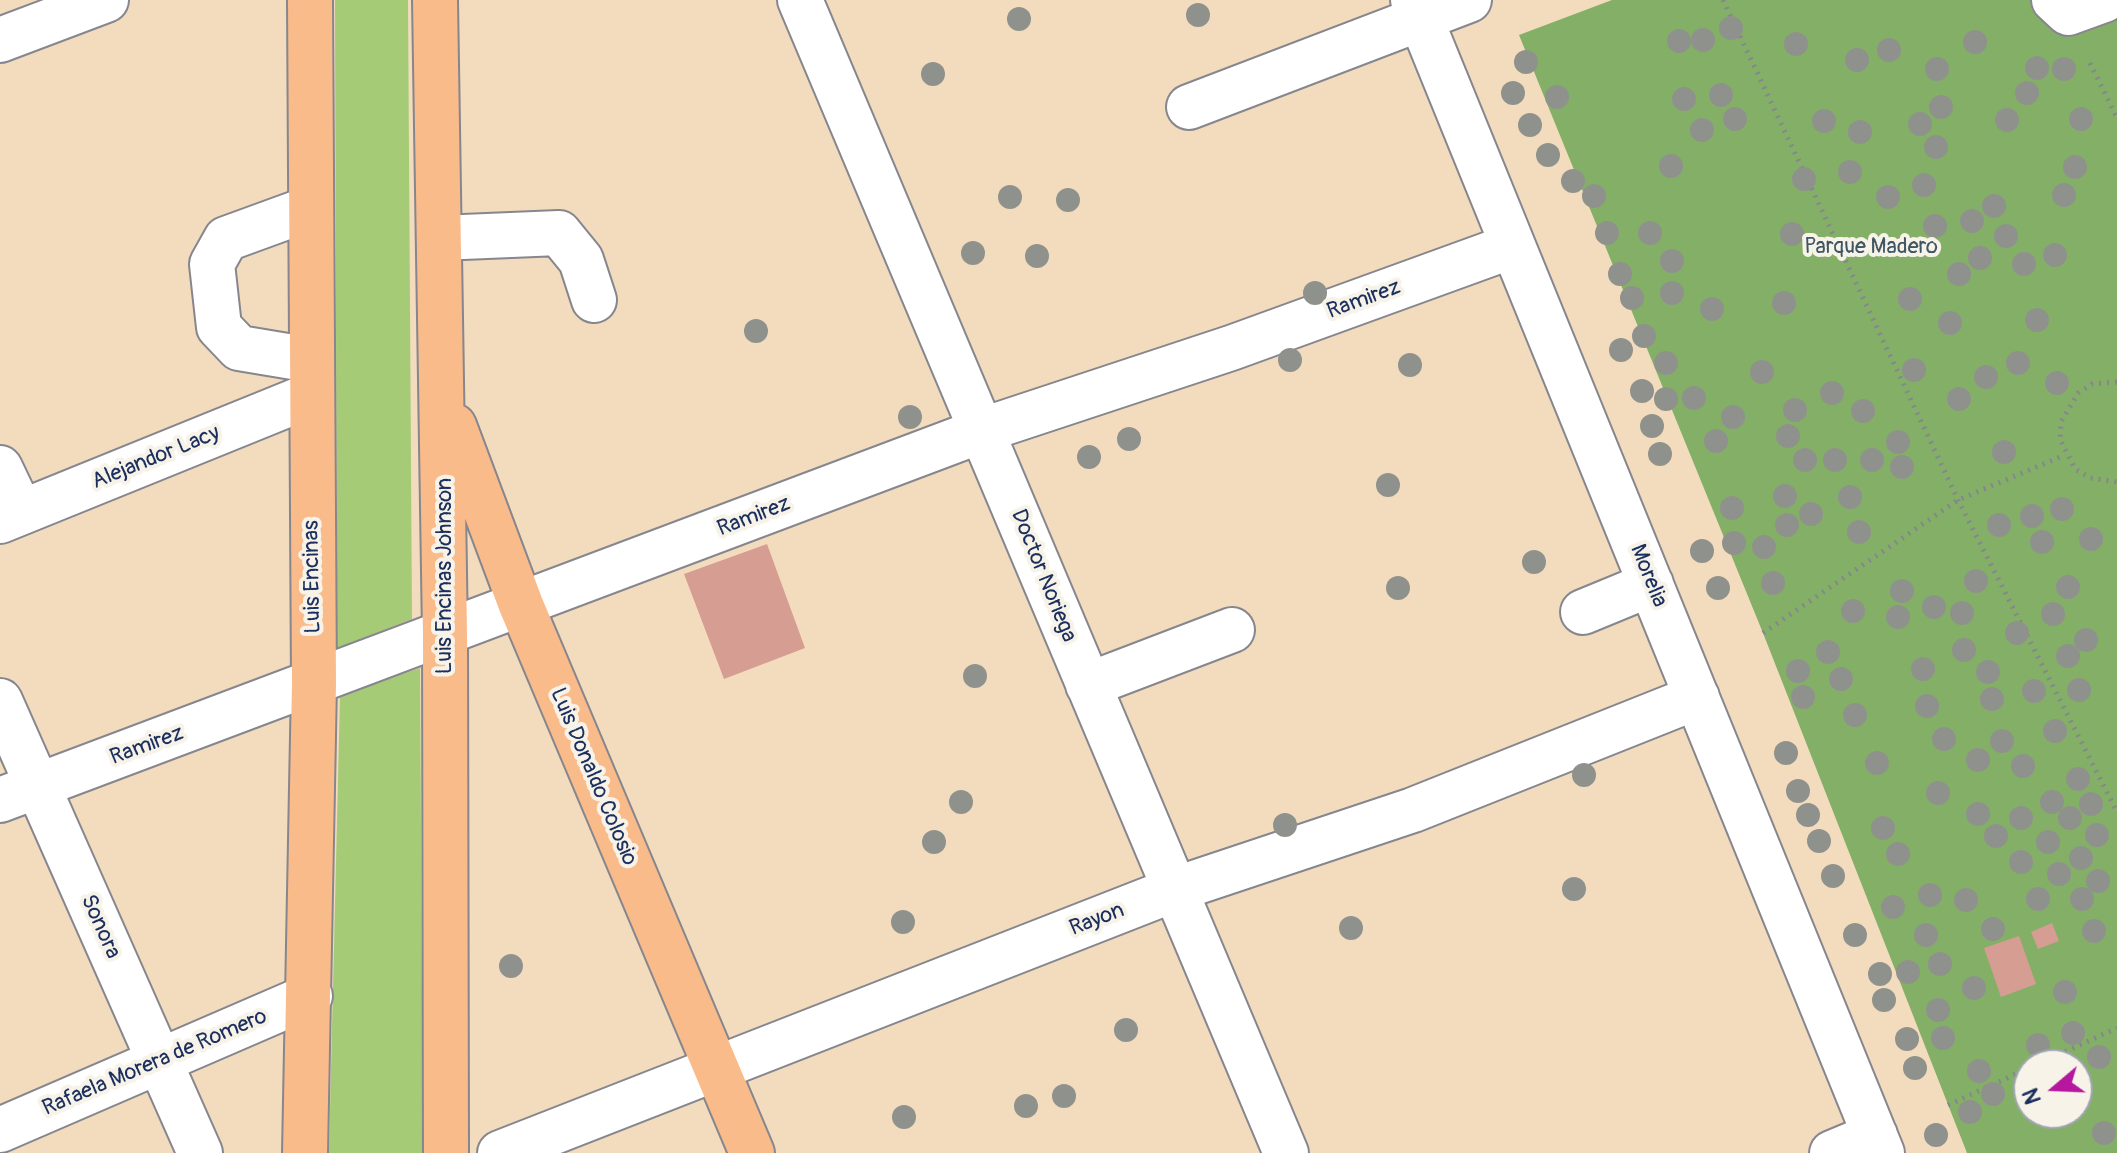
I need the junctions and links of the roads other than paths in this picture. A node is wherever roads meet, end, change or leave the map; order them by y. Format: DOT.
graph roads {
  1 [pos="106,0"];
  2 [pos="310,0"];
  3 [pos="435,0"];
  4 [pos="800,0"];
  5 [pos="1469,0"];
  6 [pos="2054,0"];
  7 [pos="2104,0"];
  8 [pos="1416,9"];
  9 [pos="0,40"];
  10 [pos="1189,107"];
  11 [pos="311,208"];
  12 [pos="439,238"];
  13 [pos="1512,246"];
  14 [pos="594,300"];
  15 [pos="311,377"];
  16 [pos="443,397"];
  17 [pos="983,430"];
  18 [pos="0,468"];
  19 [pos="10,516"];
  20 [pos="1651,584"];
  21 [pos="521,605"];
  22 [pos="1583,612"];
  23 [pos="1232,630"];
  24 [pos="445,634"];
  25 [pos="314,684"];
  26 [pos="1088,685"];
  27 [pos="1697,697"];
  28 [pos="0,701"];
  29 [pos="19,793"];
  30 [pos="1173,890"];
  31 [pos="310,996"];
  32 [pos="160,1060"];
  33 [pos="716,1068"];
  34 [pos="0,1130"];
  35 [pos="1879,1144"];
  36 [pos="200,1153"];
  37 [pos="305,1153"];
  38 [pos="446,1153"];
  39 [pos="500,1153"];
  40 [pos="752,1153"];
  41 [pos="1286,1153"];
  42 [pos="1832,1153"];
  1 -- 9 [label="street"];
  2 -- 11 [label="main road, Luis Encinas"];
  3 -- 12 [label="main road, Luis Encinas Johnson"];
  4 -- 17 [label="street, Doctor Noriega"];
  5 -- 8 [label="street"];
  6 -- 7 [label="street"];
  8 -- 10 [label="street"];
  8 -- 13 [label="street, Morelia"];
  11 -- 15 [label="main road, Luis Encinas"];
  11 -- 15 [label="street"];
  12 -- 14 [label="street"];
  12 -- 16 [label="main road, Luis Encinas Johnson"];
  13 -- 17 [label="street, Ramirez"];
  13 -- 20 [label="street, Morelia"];
  15 -- 19 [label="street, Alejandor Lacy"];
  15 -- 25 [label="main road, Luis Encinas"];
  16 -- 21 [label="main road, Luis Donaldo Colosio"];
  16 -- 24 [label="main road, Luis Encinas Johnson"];
  17 -- 21 [label="street, Ramirez"];
  17 -- 26 [label="street, Doctor Noriega"];
  18 -- 19 [label="street"];
  20 -- 22 [label="street"];
  20 -- 27 [label="street, Morelia"];
  21 -- 24 [label="street, Ramirez"];
  21 -- 33 [label="main road, Luis Donaldo Colosio"];
  23 -- 26 [label="street"];
  24 -- 25 [label="street, Ramirez"];
  24 -- 38 [label="main road, Luis Encinas Johnson"];
  25 -- 29 [label="street, Ramirez"];
  25 -- 31 [label="main road, Luis Encinas"];
  26 -- 30 [label="street, Doctor Noriega"];
  27 -- 30 [label="street, Rayon"];
  27 -- 35 [label="street, Morelia"];
  28 -- 29 [label="street, Sonora"];
  29 -- 32 [label="street, Sonora"];
  30 -- 33 [label="street, Rayon"];
  30 -- 41 [label="street, Doctor Noriega"];
  31 -- 32 [label="street, Rafaela Morera de Romero"];
  31 -- 37 [label="main road, Luis Encinas"];
  32 -- 34 [label="street, Rafaela Morera de Romero"];
  32 -- 36 [label="street, Sonora"];
  33 -- 39 [label="street, Rayon"];
  33 -- 40 [label="main road, Luis Donaldo Colosio"];
  35 -- 42 [label="street"];
}
